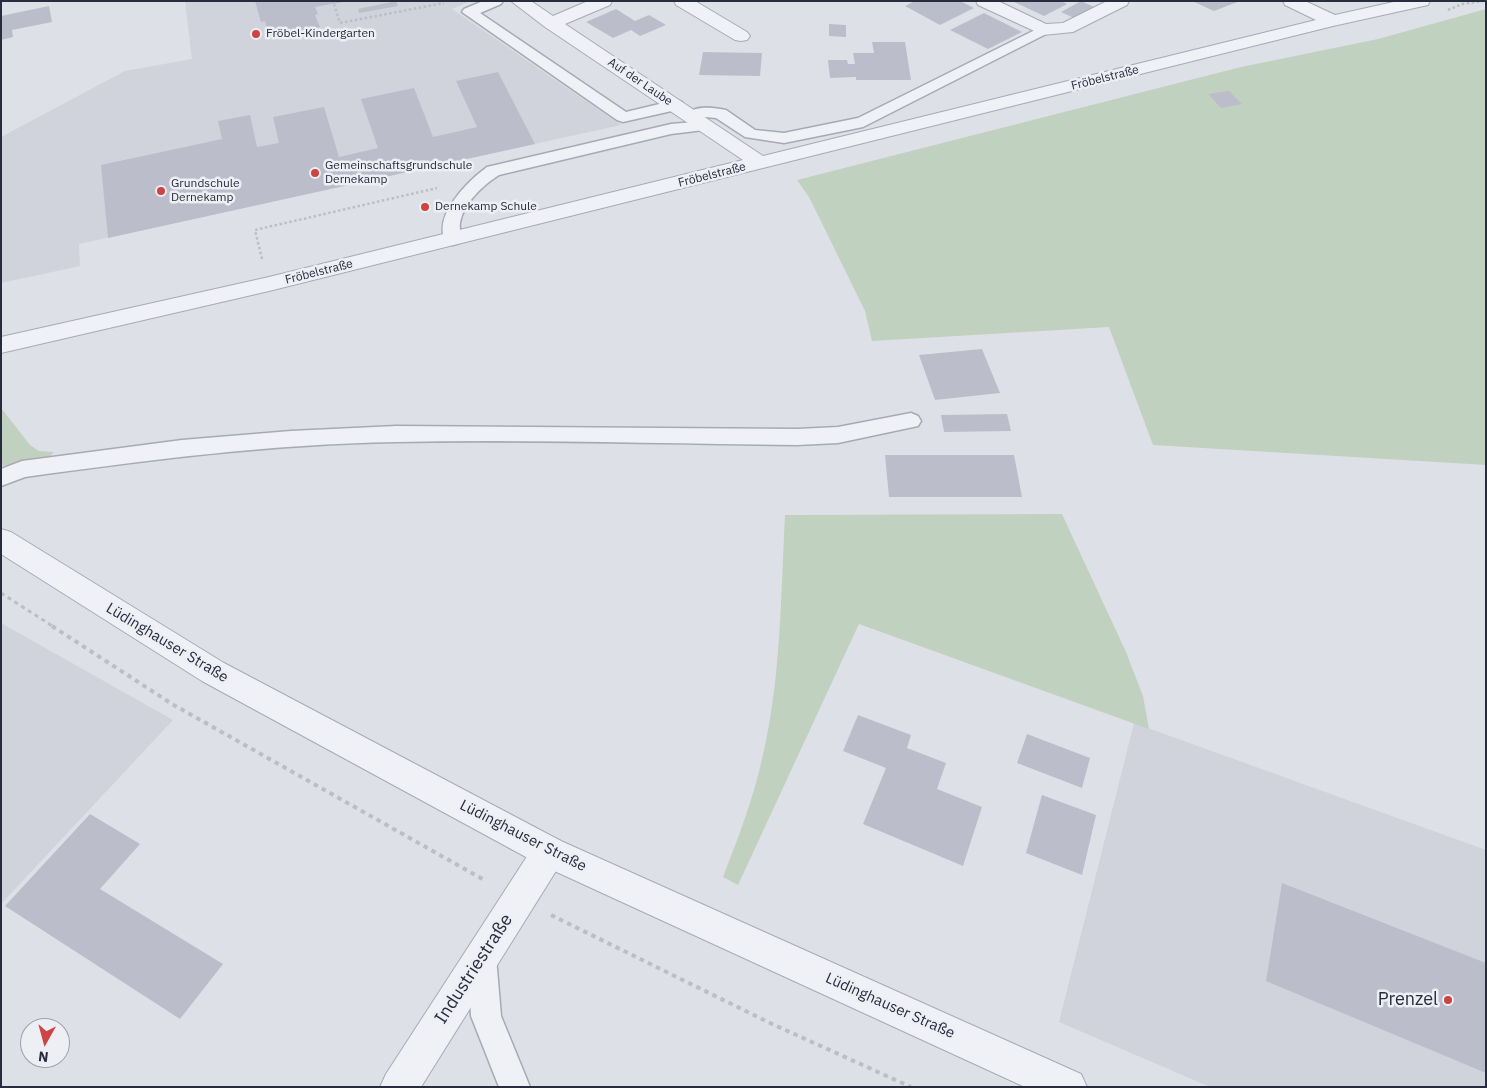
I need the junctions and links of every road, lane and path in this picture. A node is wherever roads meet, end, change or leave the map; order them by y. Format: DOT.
graph roads {
  1 [pos="519,1"];
  2 [pos="604,1"];
  3 [pos="682,1"];
  4 [pos="984,1"];
  5 [pos="1121,1"];
  6 [pos="1291,1"];
  7 [pos="1422,1"];
  8 [pos="334,4"];
  9 [pos="489,4"];
  10 [pos="1334,21"];
  11 [pos="551,22"];
  12 [pos="1044,30"];
  13 [pos="741,36"];
  14 [pos="691,116"];
  15 [pos="760,163"];
  16 [pos="481,178"];
  17 [pos="454,240"];
  18 [pos="269,284"];
  19 [pos="1,345"];
  20 [pos="911,421"];
  21 [pos="1,478"];
  22 [pos="1,540"];
  23 [pos="1,592"];
  24 [pos="549,852"];
  25 [pos="519,898"];
  26 [pos="482,958"];
  27 [pos="398,1087"];
  28 [pos="515,1087"];
  29 [pos="911,1087"];
  30 [pos="1068,1087"];
  1 -- 11 [label="street, Auf der Laube"];
  2 -- 11 [label="street"];
  3 -- 13 [label="street"];
  4 -- 12 [label="street"];
  5 -- 12 [label="street"];
  6 -- 10 [label="street"];
  7 -- 10 [label="street, Fröbelstraße"];
  8 -- 9 [label="path"];
  9 -- 14 [label="lane"];
  10 -- 15 [label="street, Fröbelstraße"];
  11 -- 14 [label="street, Auf der Laube"];
  12 -- 14 [label="lane"];
  14 -- 15 [label="street, Auf der Laube"];
  14 -- 16 [label="lane"];
  15 -- 17 [label="street, Fröbelstraße"];
  16 -- 17 [label="lane"];
  16 -- 18 [label="path"];
  17 -- 18 [label="street, Fröbelstraße"];
  18 -- 19 [label="street, Fröbelstraße"];
  20 -- 21 [label="lane"];
  22 -- 24 [label="street, Lüdinghauser Straße"];
  23 -- 25 [label="path"];
  24 -- 25 [label="street, Industriestraße"];
  24 -- 30 [label="street, Lüdinghauser Straße"];
  25 -- 26 [label="street, Industriestraße"];
  25 -- 29 [label="path"];
  26 -- 27 [label="street, Industriestraße"];
  26 -- 28 [label="lane"];
}
